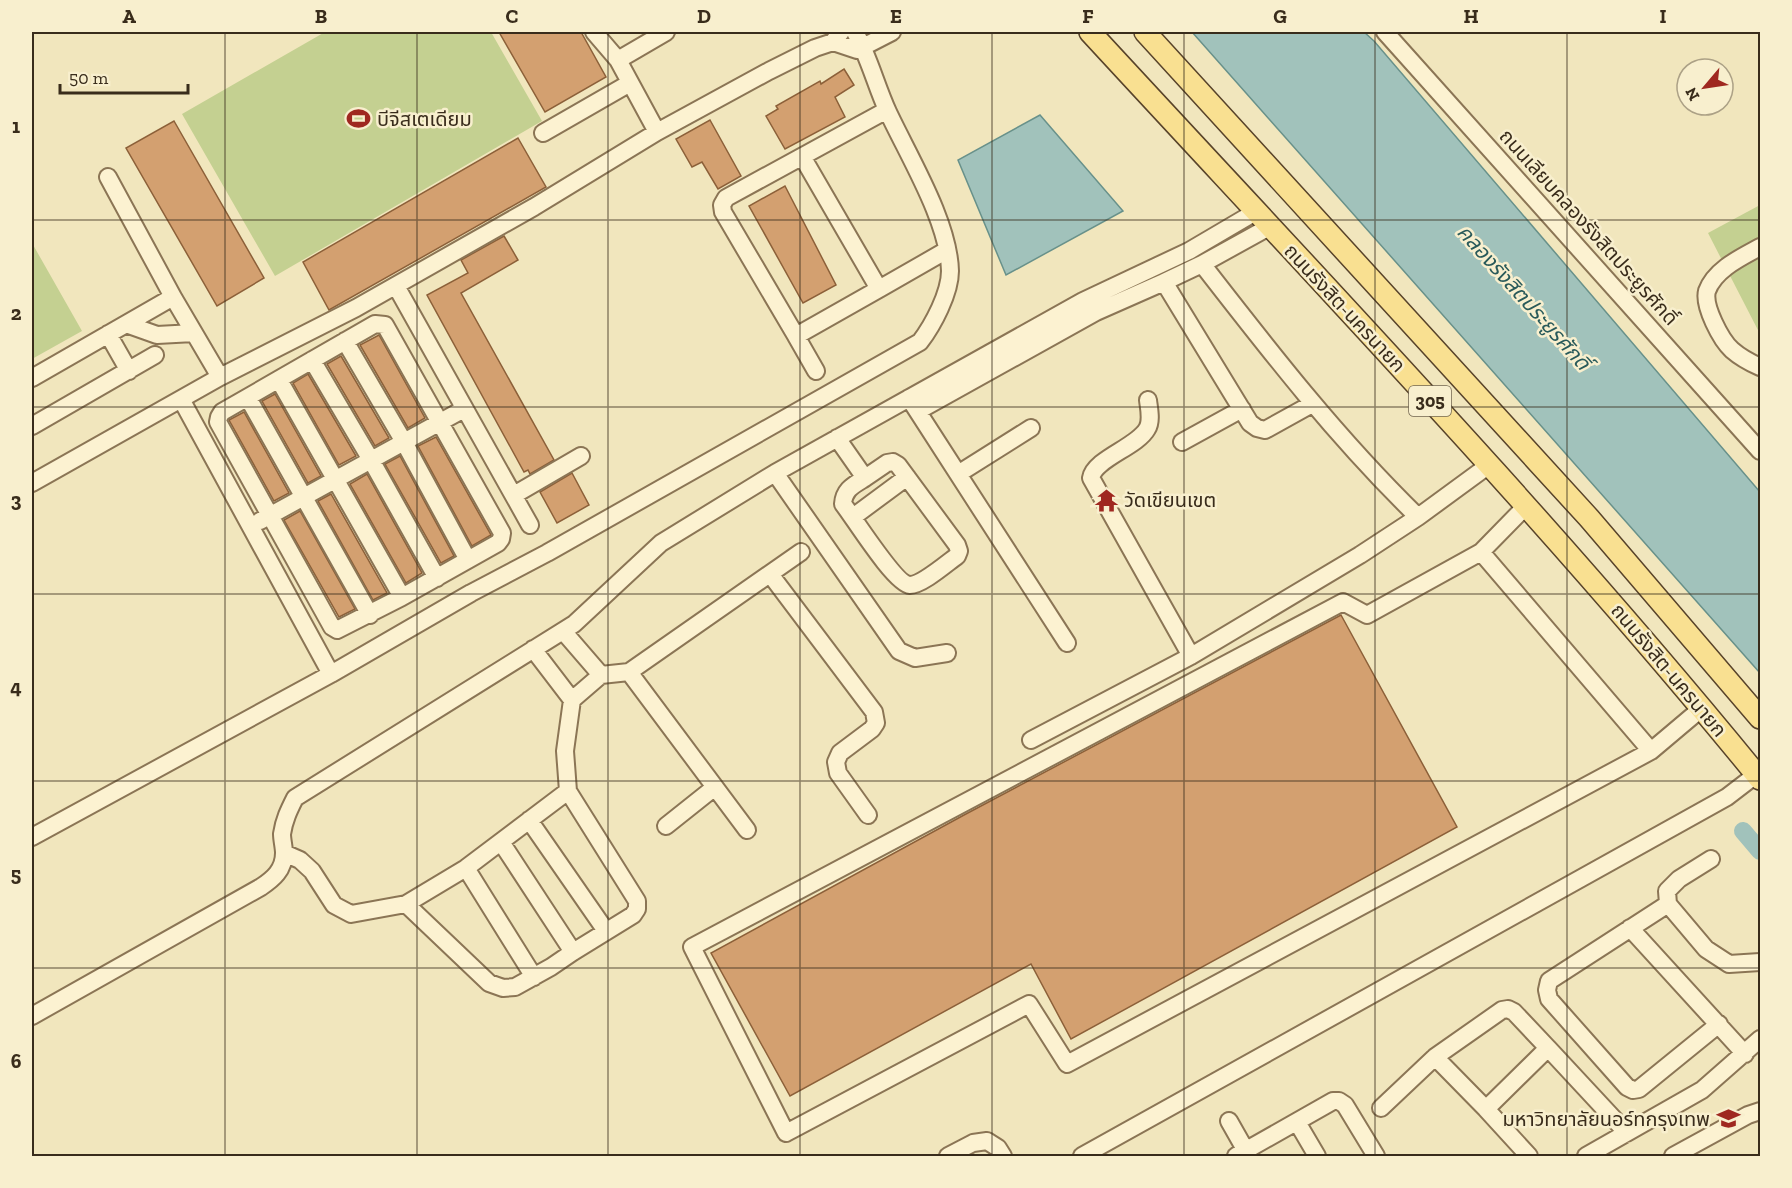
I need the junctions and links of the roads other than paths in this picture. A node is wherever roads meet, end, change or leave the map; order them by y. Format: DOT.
graph roads {
  1 [pos="594,32"];
  2 [pos="666,32"];
  3 [pos="855,32"];
  4 [pos="892,32"];
  5 [pos="1090,32"];
  6 [pos="1145,32"];
  7 [pos="1385,32"];
  8 [pos="837,37"];
  9 [pos="864,48"];
  10 [pos="618,60"];
  11 [pos="630,82"];
  12 [pos="887,110"];
  13 [pos="657,132"];
  14 [pos="543,133"];
  15 [pos="802,158"];
  16 [pos="108,177"];
  17 [pos="1263,219"];
  18 [pos="1761,247"];
  19 [pos="947,250"];
  20 [pos="1202,264"];
  21 [pos="1164,282"];
  22 [pos="396,286"];
  23 [pos="879,289"];
  24 [pos="173,297"];
  25 [pos="126,324"];
  26 [pos="194,333"];
  27 [pos="108,334"];
  28 [pos="796,336"];
  29 [pos="345,341"];
  30 [pos="155,355"];
  31 [pos="312,360"];
  32 [pos="1761,367"];
  33 [pos="129,370"];
  34 [pos="816,371"];
  35 [pos="220,377"];
  36 [pos="32,378"];
  37 [pos="279,380"];
  38 [pos="248,398"];
  39 [pos="181,399"];
  40 [pos="1148,400"];
  41 [pos="1312,404"];
  42 [pos="913,405"];
  43 [pos="464,409"];
  44 [pos="1242,410"];
  45 [pos="440,422"];
  46 [pos="32,426"];
  47 [pos="1030,428"];
  48 [pos="225,435"];
  49 [pos="837,438"];
  50 [pos="404,442"];
  51 [pos="1182,442"];
  52 [pos="207,446"];
  53 [pos="1761,451"];
  54 [pos="581,456"];
  55 [pos="371,460"];
  56 [pos="1489,465"];
  57 [pos="775,473"];
  58 [pos="958,474"];
  59 [pos="907,477"];
  60 [pos="865,478"];
  61 [pos="337,479"];
  62 [pos="32,483"];
  63 [pos="514,495"];
  64 [pos="304,497"];
  65 [pos="1526,506"];
  66 [pos="269,516"];
  67 [pos="853,517"];
  68 [pos="1418,517"];
  69 [pos="531,525"];
  70 [pos="251,526"];
  71 [pos="801,552"];
  72 [pos="1481,552"];
  73 [pos="468,560"];
  74 [pos="770,574"];
  75 [pos="437,578"];
  76 [pos="402,597"];
  77 [pos="316,598"];
  78 [pos="297,610"];
  79 [pos="370,615"];
  80 [pos="562,631"];
  81 [pos="1067,643"];
  82 [pos="533,650"];
  83 [pos="947,653"];
  84 [pos="1191,656"];
  85 [pos="629,672"];
  86 [pos="331,674"];
  87 [pos="601,675"];
  88 [pos="572,700"];
  89 [pos="1702,708"];
  90 [pos="1761,718"];
  91 [pos="1031,740"];
  92 [pos="1651,751"];
  93 [pos="1759,776"];
  94 [pos="715,787"];
  95 [pos="568,790"];
  96 [pos="868,815"];
  97 [pos="529,820"];
  98 [pos="666,826"];
  99 [pos="747,830"];
  100 [pos="32,837"];
  101 [pos="501,842"];
  102 [pos="284,854"];
  103 [pos="1711,859"];
  104 [pos="466,868"];
  105 [pos="406,904"];
  106 [pos="1668,904"];
  107 [pos="1630,928"];
  108 [pos="606,931"];
  109 [pos="573,951"];
  110 [pos="1761,962"];
  111 [pos="534,977"];
  112 [pos="32,1016"];
  113 [pos="1719,1024"];
  114 [pos="1761,1039"];
  115 [pos="1548,1048"];
  116 [pos="1745,1054"];
  117 [pos="1435,1057"];
  118 [pos="1381,1108"];
  119 [pos="1486,1109"];
  120 [pos="1761,1111"];
  121 [pos="1229,1120"];
  122 [pos="1297,1122"];
  123 [pos="1627,1134"];
  124 [pos="1241,1154"];
  125 [pos="948,1156"];
  126 [pos="1003,1156"];
  127 [pos="1082,1156"];
  128 [pos="1317,1156"];
  129 [pos="1376,1156"];
  130 [pos="1529,1156"];
  131 [pos="1586,1156"];
  132 [pos="1673,1156"];
  1 -- 10 [label="street"];
  2 -- 10 [label="street"];
  3 -- 9 [label="street"];
  4 -- 9 [label="street"];
  5 -- 17 [label="main road, ถนนรังสิต-นครนายก / 305"];
  6 -- 90 [label="main road, ถนนรังสิต-นครนายก / 305"];
  7 -- 53 [label="street, ถนนเลียบคลองรังสิตประยูรศักดิ์"];
  8 -- 9 [label="street"];
  8 -- 13 [label="street"];
  9 -- 12 [label="street"];
  10 -- 11 [label="street"];
  11 -- 13 [label="street"];
  11 -- 14 [label="street"];
  12 -- 15 [label="street"];
  12 -- 19 [label="street"];
  13 -- 22 [label="street"];
  15 -- 23 [label="street"];
  15 -- 28 [label="street"];
  16 -- 24 [label="street"];
  17 -- 20 [label="street"];
  17 -- 42 [label="street"];
  17 -- 56 [label="main road, ถนนรังสิต-นครนายก / 305"];
  18 -- 32 [label="street"];
  19 -- 23 [label="street"];
  19 -- 86 [label="street"];
  20 -- 21 [label="street"];
  20 -- 41 [label="street"];
  21 -- 42 [label="street"];
  21 -- 44 [label="street"];
  22 -- 35 [label="street"];
  22 -- 43 [label="street"];
  23 -- 28 [label="street"];
  24 -- 25 [label="street"];
  24 -- 26 [label="street"];
  25 -- 26 [label="street"];
  25 -- 27 [label="street"];
  26 -- 35 [label="street"];
  27 -- 33 [label="street"];
  27 -- 36 [label="street"];
  28 -- 34 [label="street"];
  29 -- 31 [label="street"];
  29 -- 45 [label="street"];
  29 -- 50 [label="street"];
  30 -- 33 [label="street"];
  31 -- 37 [label="street"];
  31 -- 55 [label="street"];
  33 -- 46 [label="street"];
  35 -- 39 [label="street"];
  37 -- 38 [label="street"];
  37 -- 61 [label="street"];
  38 -- 48 [label="street"];
  38 -- 64 [label="street"];
  39 -- 52 [label="street"];
  39 -- 62 [label="street"];
  40 -- 84 [label="street"];
  41 -- 44 [label="street"];
  41 -- 68 [label="street"];
  42 -- 49 [label="street"];
  42 -- 58 [label="street"];
  43 -- 45 [label="street"];
  43 -- 63 [label="street"];
  44 -- 51 [label="street"];
  45 -- 50 [label="street"];
  45 -- 73 [label="street"];
  47 -- 58 [label="street"];
  48 -- 52 [label="street"];
  48 -- 66 [label="street"];
  49 -- 57 [label="street"];
  49 -- 60 [label="street"];
  50 -- 55 [label="street"];
  50 -- 73 [label="street"];
  52 -- 70 [label="street"];
  54 -- 63 [label="street"];
  55 -- 61 [label="street"];
  55 -- 75 [label="street"];
  56 -- 65 [label="main road, ถนนรังสิต-นครนายก / 305"];
  56 -- 68 [label="street"];
  57 -- 80 [label="street"];
  57 -- 83 [label="street"];
  58 -- 81 [label="street"];
  59 -- 60 [label="street"];
  59 -- 67 [label="street"];
  59 -- 67 [label="street"];
  60 -- 67 [label="street"];
  61 -- 64 [label="street"];
  61 -- 76 [label="street"];
  63 -- 69 [label="street"];
  64 -- 66 [label="street"];
  64 -- 79 [label="street"];
  65 -- 72 [label="street"];
  65 -- 89 [label="main road, ถนนรังสิต-นครนายก / 305"];
  66 -- 70 [label="street"];
  66 -- 77 [label="street"];
  68 -- 84 [label="street"];
  70 -- 78 [label="street"];
  71 -- 74 [label="street"];
  72 -- 92 [label="street"];
  72 -- 92 [label="street"];
  73 -- 75 [label="street"];
  74 -- 85 [label="street"];
  74 -- 96 [label="street"];
  75 -- 76 [label="street"];
  76 -- 79 [label="street"];
  77 -- 78 [label="street"];
  77 -- 79 [label="street"];
  78 -- 86 [label="street"];
  80 -- 82 [label="street"];
  80 -- 87 [label="street"];
  82 -- 88 [label="street"];
  82 -- 102 [label="street"];
  84 -- 91 [label="street"];
  85 -- 87 [label="street"];
  85 -- 94 [label="street"];
  86 -- 100 [label="street"];
  87 -- 88 [label="street"];
  88 -- 95 [label="street"];
  89 -- 92 [label="street"];
  89 -- 93 [label="main road, ถนนรังสิต-นครนายก / 305"];
  93 -- 127 [label="street"];
  94 -- 98 [label="street"];
  94 -- 99 [label="street"];
  95 -- 97 [label="street"];
  95 -- 108 [label="street"];
  97 -- 101 [label="street"];
  97 -- 108 [label="street"];
  101 -- 104 [label="street"];
  101 -- 109 [label="street"];
  102 -- 105 [label="street"];
  102 -- 112 [label="street"];
  103 -- 106 [label="street"];
  104 -- 105 [label="street"];
  104 -- 111 [label="street"];
  105 -- 111 [label="street"];
  106 -- 107 [label="street"];
  106 -- 110 [label="street"];
  107 -- 113 [label="street"];
  107 -- 113 [label="street"];
  108 -- 109 [label="street"];
  109 -- 111 [label="street"];
  113 -- 116 [label="street"];
  114 -- 116 [label="street"];
  115 -- 117 [label="street"];
  115 -- 119 [label="street"];
  115 -- 123 [label="street"];
  116 -- 123 [label="street"];
  117 -- 118 [label="street"];
  117 -- 119 [label="street"];
  119 -- 130 [label="street"];
  120 -- 132 [label="street"];
  121 -- 124 [label="street"];
  122 -- 124 [label="street"];
  122 -- 128 [label="street"];
  122 -- 129 [label="street"];
  123 -- 131 [label="street"];
  125 -- 126 [label="street"];
}
